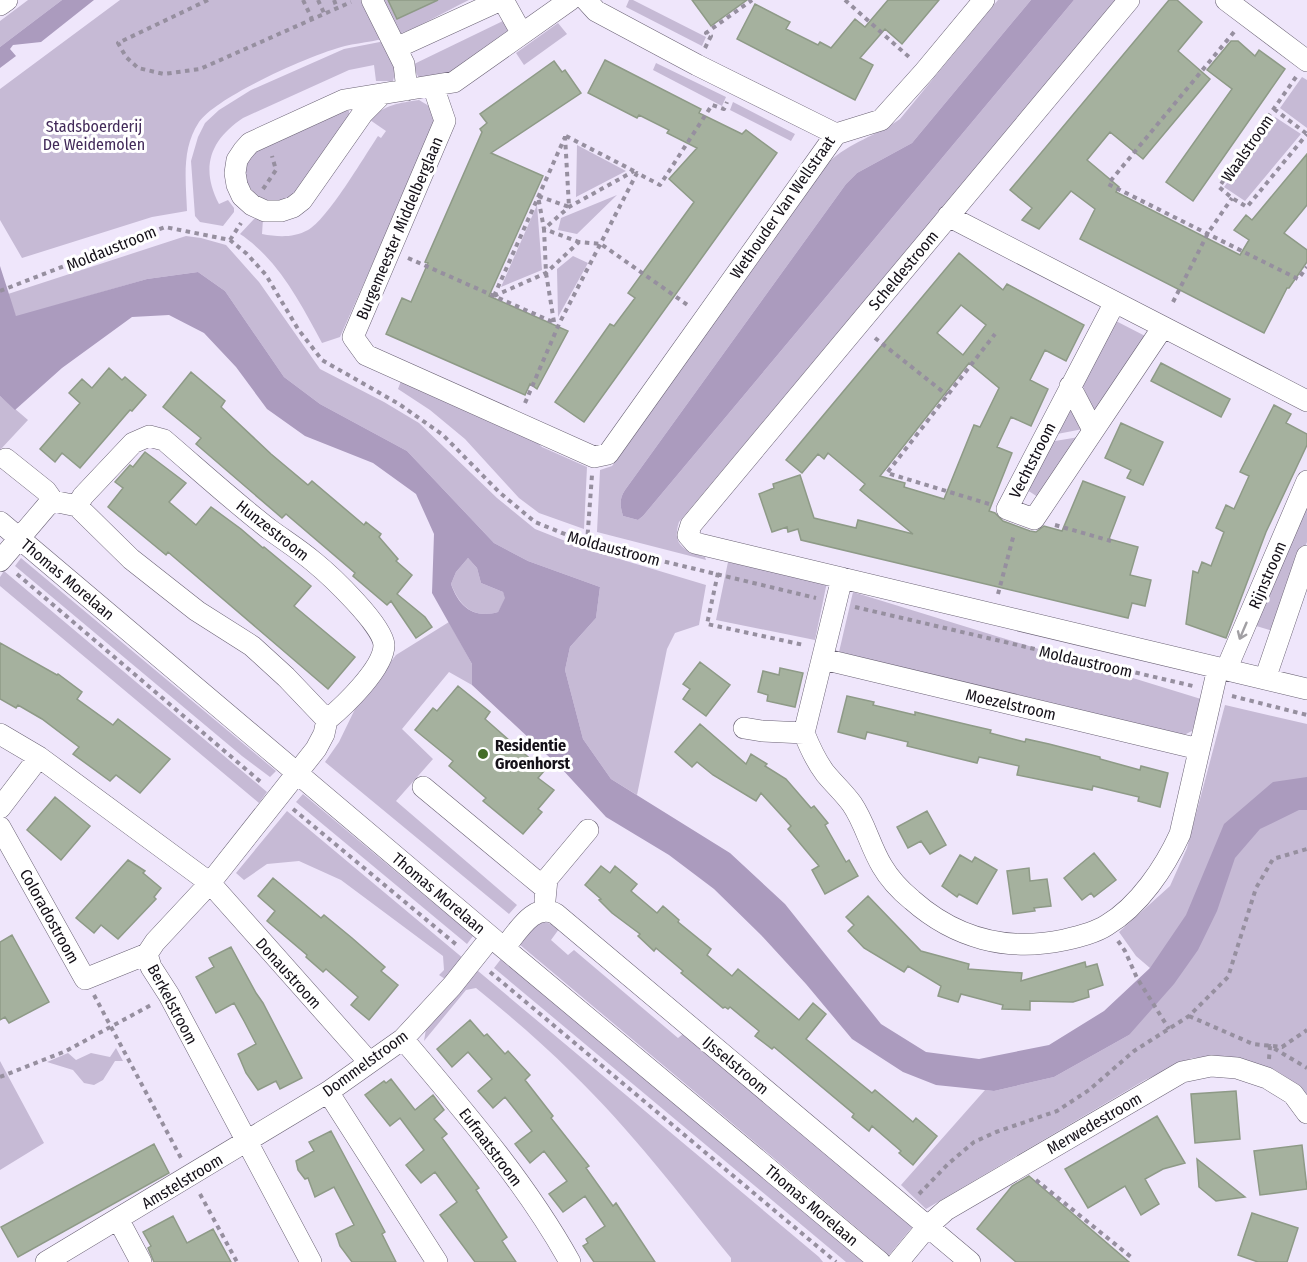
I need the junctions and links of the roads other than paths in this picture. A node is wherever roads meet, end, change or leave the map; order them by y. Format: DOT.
graph roads {
  1 [pos="7,0"];
  2 [pos="372,0"];
  3 [pos="502,0"];
  4 [pos="570,0"];
  5 [pos="586,0"];
  6 [pos="984,0"];
  7 [pos="1129,0"];
  8 [pos="1226,0"];
  9 [pos="0,5"];
  10 [pos="522,34"];
  11 [pos="396,48"];
  12 [pos="1304,67"];
  13 [pos="433,86"];
  14 [pos="407,90"];
  15 [pos="382,94"];
  16 [pos="837,134"];
  17 [pos="948,216"];
  18 [pos="1115,302"];
  19 [pos="1163,327"];
  20 [pos="1070,386"];
  21 [pos="1307,401"];
  22 [pos="1094,430"];
  23 [pos="601,455"];
  24 [pos="6,459"];
  25 [pos="1307,481"];
  26 [pos="53,501"];
  27 [pos="77,506"];
  28 [pos="0,522"];
  29 [pos="20,539"];
  30 [pos="695,543"];
  31 [pos="1307,556"];
  32 [pos="0,560"];
  33 [pos="842,578"];
  34 [pos="824,654"];
  35 [pos="1222,669"];
  36 [pos="1265,679"];
  37 [pos="1307,689"];
  38 [pos="327,720"];
  39 [pos="744,728"];
  40 [pos="804,733"];
  41 [pos="0,734"];
  42 [pos="1199,749"];
  43 [pos="39,757"];
  44 [pos="297,773"];
  45 [pos="423,787"];
  46 [pos="0,808"];
  47 [pos="0,827"];
  48 [pos="588,830"];
  49 [pos="210,883"];
  50 [pos="545,899"];
  51 [pos="498,942"];
  52 [pos="147,954"];
  53 [pos="403,1039"];
  54 [pos="369,1062"];
  55 [pos="328,1092"];
  56 [pos="1307,1113"];
  57 [pos="246,1142"];
  58 [pos="118,1219"];
  59 [pos="927,1227"];
  60 [pos="46,1262"];
  61 [pos="141,1262"];
  62 [pos="311,1262"];
  63 [pos="437,1262"];
  64 [pos="570,1262"];
  65 [pos="880,1262"];
  66 [pos="898,1262"];
  67 [pos="970,1262"];
  1 -- 9 [label="street"];
  2 -- 11 [label="street"];
  3 -- 10 [label="street"];
  3 -- 11 [label="street"];
  4 -- 10 [label="street"];
  5 -- 16 [label="street, Wethouder Van Wellstraat"];
  6 -- 16 [label="street"];
  7 -- 17 [label="street, Scheldestroom"];
  8 -- 12 [label="street"];
  10 -- 13 [label="street"];
  11 -- 14 [label="street"];
  13 -- 14 [label="street"];
  13 -- 23 [label="street, Burgemeester Middelberglaan"];
  14 -- 15 [label="street"];
  15 -- 15 [label="street"];
  16 -- 23 [label="street, Wethouder Van Wellstraat"];
  17 -- 18 [label="street"];
  17 -- 30 [label="street, Scheldestroom"];
  18 -- 19 [label="street"];
  18 -- 20 [label="street, Vechtstroom"];
  19 -- 21 [label="street"];
  19 -- 22 [label="street, Vechtstroom"];
  20 -- 22 [label="street"];
  20 -- 22 [label="street, Vechtstroom"];
  24 -- 26 [label="street"];
  25 -- 35 [label="street, Rijnstroom, one-way"];
  26 -- 27 [label="street"];
  26 -- 29 [label="street"];
  27 -- 38 [label="street"];
  27 -- 38 [label="street, Hunzestroom"];
  28 -- 29 [label="street, Thomas Morelaan"];
  29 -- 32 [label="street"];
  29 -- 44 [label="street, Thomas Morelaan"];
  30 -- 33 [label="street, Moldaustroom"];
  31 -- 36 [label="street"];
  33 -- 34 [label="street"];
  33 -- 35 [label="street, Moldaustroom"];
  34 -- 40 [label="street"];
  34 -- 42 [label="street, Moezelstroom"];
  35 -- 36 [label="street, Moldaustroom"];
  35 -- 42 [label="street"];
  36 -- 37 [label="street, Moldaustroom"];
  38 -- 44 [label="street, Hunzestroom"];
  39 -- 40 [label="street"];
  40 -- 42 [label="street"];
  41 -- 43 [label="street"];
  43 -- 46 [label="street"];
  43 -- 49 [label="street"];
  44 -- 49 [label="street, Berkelstroom"];
  44 -- 51 [label="street, Thomas Morelaan"];
  45 -- 50 [label="street, IJsselstroom"];
  47 -- 52 [label="street, Coloradostroom"];
  48 -- 50 [label="street"];
  49 -- 52 [label="street, Berkelstroom"];
  49 -- 54 [label="street, Donaustroom"];
  50 -- 51 [label="street"];
  50 -- 59 [label="street, IJsselstroom"];
  51 -- 53 [label="street, Dommelstroom"];
  51 -- 65 [label="street, Thomas Morelaan"];
  52 -- 57 [label="street, Berkelstroom"];
  53 -- 54 [label="street, Dommelstroom"];
  53 -- 64 [label="street, Eufraatstroom"];
  54 -- 55 [label="street, Dommelstroom"];
  55 -- 57 [label="street, Dommelstroom"];
  55 -- 63 [label="street"];
  56 -- 59 [label="street, Merwedestroom"];
  57 -- 58 [label="street, Amstelstroom"];
  57 -- 62 [label="street, Berkelstroom"];
  58 -- 60 [label="street, Amstelstroom"];
  58 -- 61 [label="street"];
  59 -- 66 [label="street, Merwedestroom"];
  59 -- 67 [label="street, IJsselstroom"];
}
